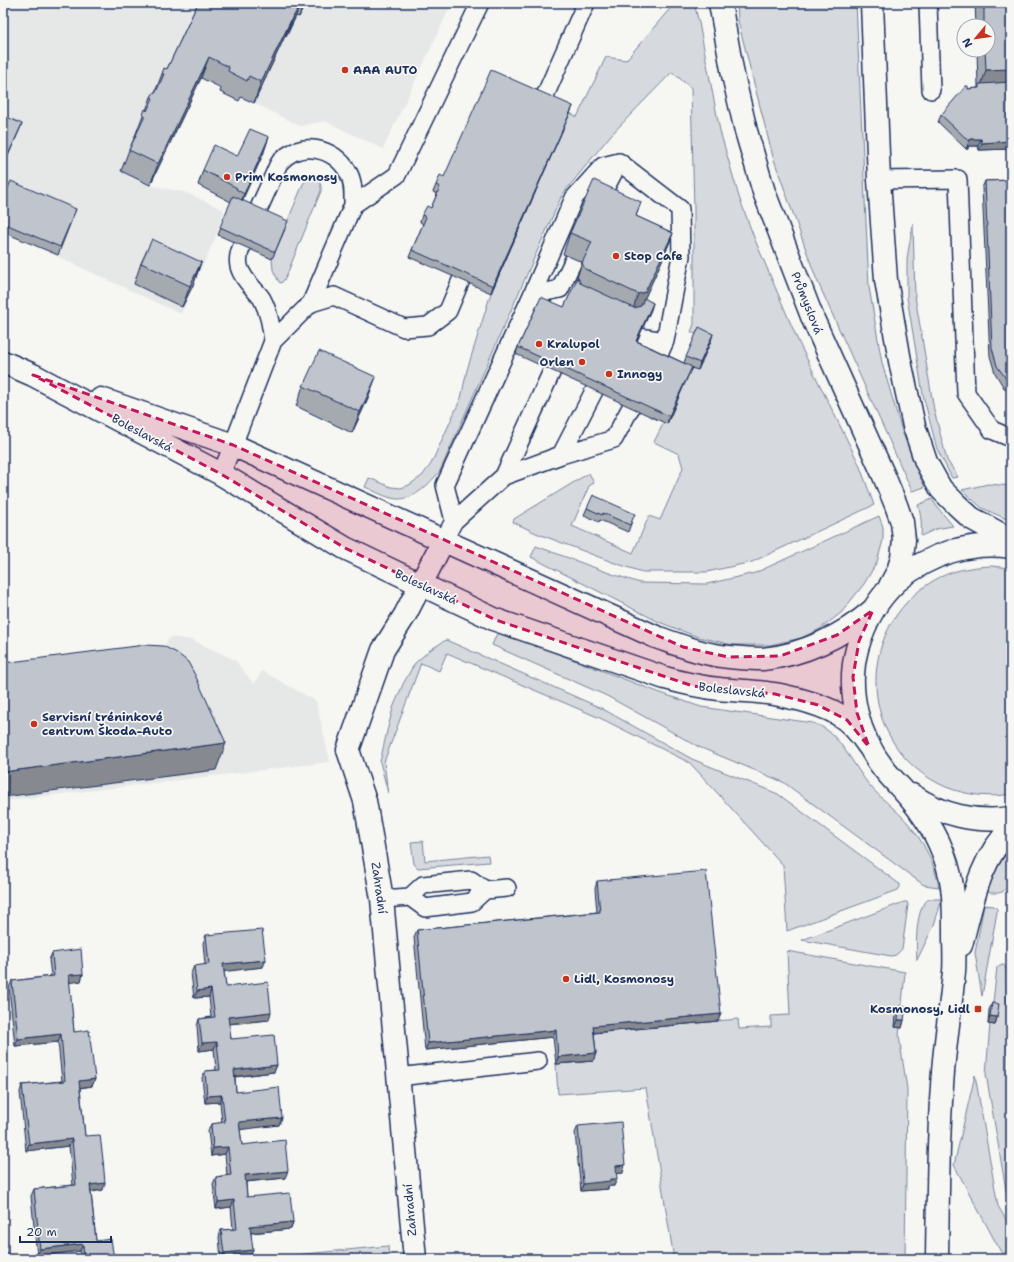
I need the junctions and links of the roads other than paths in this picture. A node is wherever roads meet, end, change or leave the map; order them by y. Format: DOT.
graph roads {
  1 [pos="480,3"];
  2 [pos="586,3"];
  3 [pos="720,3"];
  4 [pos="872,3"];
  5 [pos="928,3"];
  6 [pos="931,90"];
  7 [pos="542,100"];
  8 [pos="619,162"];
  9 [pos="879,180"];
  10 [pos="353,205"];
  11 [pos="596,206"];
  12 [pos="256,215"];
  13 [pos="242,246"];
  14 [pos="574,259"];
  15 [pos="461,280"];
  16 [pos="532,295"];
  17 [pos="311,303"];
  18 [pos="639,337"];
  19 [pos="273,341"];
  20 [pos="666,341"];
  21 [pos="657,360"];
  22 [pos="3,362"];
  23 [pos="552,371"];
  24 [pos="33,375"];
  25 [pos="594,391"];
  26 [pos="631,407"];
  27 [pos="1011,438"];
  28 [pos="233,445"];
  29 [pos="562,455"];
  30 [pos="220,474"];
  31 [pos="504,476"];
  32 [pos="454,521"];
  33 [pos="443,540"];
  34 [pos="1011,540"];
  35 [pos="1011,548"];
  36 [pos="420,584"];
  37 [pos="880,602"];
  38 [pos="869,747"];
  39 [pos="897,784"];
  40 [pos="1011,818"];
  41 [pos="1011,829"];
  42 [pos="507,888"];
  43 [pos="485,890"];
  44 [pos="410,897"];
  45 [pos="382,899"];
  46 [pos="954,969"];
  47 [pos="538,1061"];
  48 [pos="398,1077"];
  49 [pos="415,1259"];
  50 [pos="937,1259"];
  1 -- 10 [label="lane"];
  2 -- 7 [label="lane"];
  3 -- 37 [label="street, Průmyslová"];
  4 -- 9 [label="street"];
  5 -- 6 [label="lane"];
  8 -- 11 [label="lane"];
  8 -- 16 [label="lane"];
  8 -- 20 [label="lane"];
  9 -- 27 [label="lane"];
  9 -- 34 [label="street"];
  10 -- 12 [label="lane"];
  10 -- 17 [label="lane"];
  13 -- 19 [label="lane"];
  14 -- 16 [label="lane"];
  15 -- 17 [label="lane"];
  16 -- 32 [label="lane"];
  17 -- 19 [label="lane"];
  18 -- 20 [label="lane"];
  19 -- 28 [label="lane"];
  20 -- 21 [label="lane"];
  22 -- 24 [label="street, Boleslavská"];
  23 -- 31 [label="lane"];
  24 -- 28 [label="street"];
  24 -- 30 [label="street, Boleslavská"];
  25 -- 29 [label="lane"];
  26 -- 29 [label="lane"];
  28 -- 30 [label="lane"];
  28 -- 33 [label="street"];
  29 -- 31 [label="lane"];
  30 -- 36 [label="street, Boleslavská"];
  31 -- 32 [label="lane"];
  32 -- 33 [label="lane"];
  33 -- 36 [label="street, Zahradní"];
  33 -- 37 [label="street"];
  35 -- 37 [label="street"];
  36 -- 38 [label="street, Boleslavská"];
  36 -- 45 [label="street, Zahradní"];
  37 -- 38 [label="street, Průmyslová"];
  38 -- 39 [label="street"];
  39 -- 40 [label="street"];
  39 -- 46 [label="street"];
  41 -- 46 [label="street"];
  42 -- 43 [label="lane"];
  43 -- 44 [label="lane"];
  43 -- 44 [label="lane"];
  44 -- 45 [label="lane"];
  45 -- 48 [label="street, Zahradní"];
  46 -- 50 [label="street"];
  47 -- 48 [label="lane"];
  48 -- 49 [label="street, Zahradní"];
}
